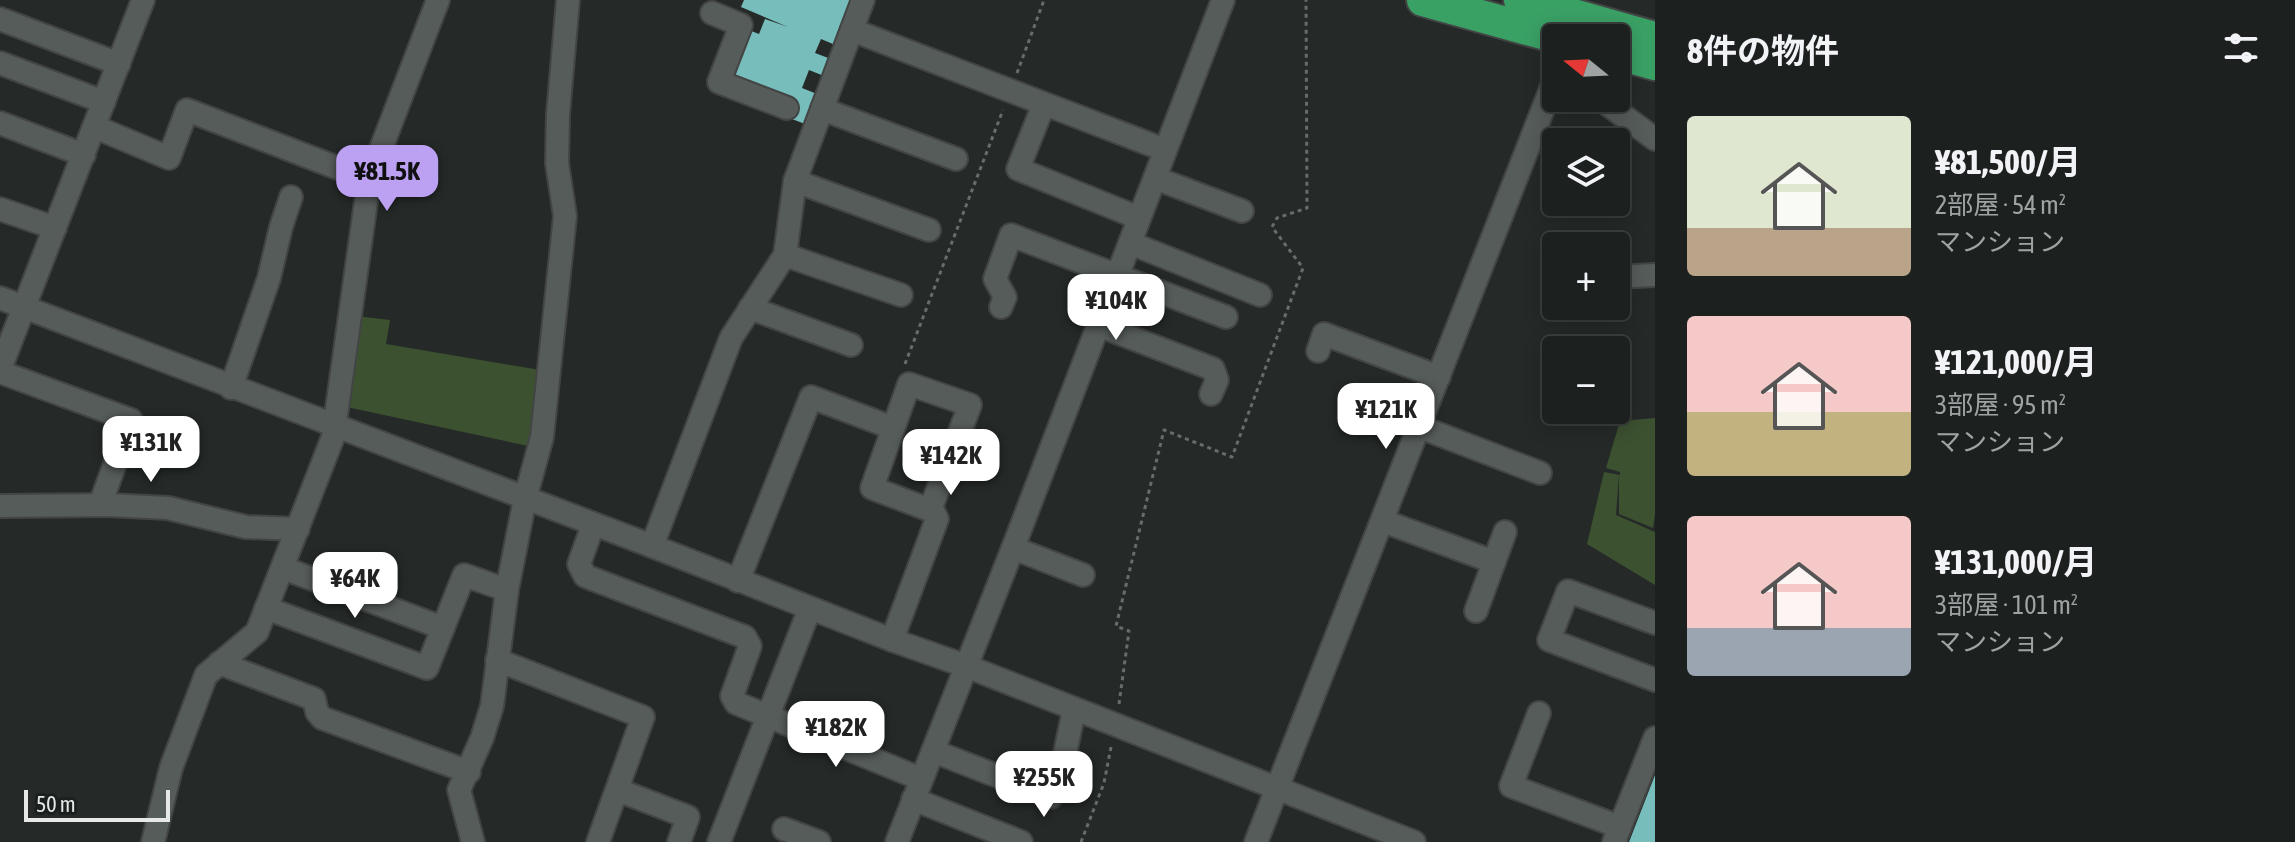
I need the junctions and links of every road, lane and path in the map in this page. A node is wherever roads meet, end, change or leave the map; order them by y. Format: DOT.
graph roads {
  1 [pos="143,0"];
  2 [pos="438,0"];
  3 [pos="568,0"];
  4 [pos="863,0"];
  5 [pos="1044,0"];
  6 [pos="1223,0"];
  7 [pos="1306,0"];
  8 [pos="1423,0"];
  9 [pos="1520,0"];
  10 [pos="711,6"];
  11 [pos="0,19"];
  12 [pos="1557,24"];
  13 [pos="1564,24"];
  14 [pos="852,30"];
  15 [pos="1630,35"];
  16 [pos="1655,38"];
  17 [pos="1630,57"];
  18 [pos="0,63"];
  19 [pos="119,64"];
  20 [pos="1655,64"];
  21 [pos="1011,91"];
  22 [pos="104,102"];
  23 [pos="1044,104"];
  24 [pos="787,108"];
  25 [pos="822,109"];
  26 [pos="1542,112"];
  27 [pos="1618,112"];
  28 [pos="0,123"];
  29 [pos="95,127"];
  30 [pos="1655,139"];
  31 [pos="1165,150"];
  32 [pos="84,155"];
  33 [pos="956,159"];
  34 [pos="1155,178"];
  35 [pos="369,180"];
  36 [pos="795,181"];
  37 [pos="291,197"];
  38 [pos="0,209"];
  39 [pos="1242,211"];
  40 [pos="1139,218"];
  41 [pos="55,228"];
  42 [pos="929,230"];
  43 [pos="1130,243"];
  44 [pos="785,255"];
  45 [pos="1117,275"];
  46 [pos="1655,275"];
  47 [pos="1630,276"];
  48 [pos="901,295"];
  49 [pos="1260,295"];
  50 [pos="0,298"];
  51 [pos="24,307"];
  52 [pos="1001,307"];
  53 [pos="750,308"];
  54 [pos="1226,317"];
  55 [pos="1098,325"];
  56 [pos="851,345"];
  57 [pos="1318,351"];
  58 [pos="904,366"];
  59 [pos="0,370"];
  60 [pos="1439,377"];
  61 [pos="231,388"];
  62 [pos="1211,394"];
  63 [pos="334,426"];
  64 [pos="1420,427"];
  65 [pos="893,428"];
  66 [pos="1540,473"];
  67 [pos="525,499"];
  68 [pos="100,505"];
  69 [pos="0,506"];
  70 [pos="930,510"];
  71 [pos="1383,521"];
  72 [pos="593,525"];
  73 [pos="298,529"];
  74 [pos="1505,532"];
  75 [pos="652,546"];
  76 [pos="1013,548"];
  77 [pos="1494,562"];
  78 [pos="283,568"];
  79 [pos="1083,575"];
  80 [pos="738,581"];
  81 [pos="507,590"];
  82 [pos="266,608"];
  83 [pos="810,608"];
  84 [pos="1476,611"];
  85 [pos="1655,623"];
  86 [pos="443,628"];
  87 [pos="892,640"];
  88 [pos="497,660"];
  89 [pos="219,663"];
  90 [pos="966,666"];
  91 [pos="1655,680"];
  92 [pos="1074,710"];
  93 [pos="1539,713"];
  94 [pos="768,716"];
  95 [pos="1116,725"];
  96 [pos="1655,738"];
  97 [pos="933,751"];
  98 [pos="469,772"];
  99 [pos="1277,787"];
  100 [pos="917,789"];
  101 [pos="618,790"];
  102 [pos="784,829"];
  103 [pos="1617,834"];
  104 [pos="1387,837"];
  105 [pos="479,839"];
  106 [pos="153,842"];
  107 [pos="598,842"];
  108 [pos="679,842"];
  109 [pos="719,842"];
  110 [pos="819,842"];
  111 [pos="897,842"];
  112 [pos="1021,842"];
  113 [pos="1081,842"];
  114 [pos="1256,842"];
  115 [pos="1414,842"];
  1 -- 19 [label="street"];
  2 -- 35 [label="street"];
  3 -- 67 [label="street"];
  4 -- 14 [label="street"];
  5 -- 21 [label="path"];
  6 -- 31 [label="street"];
  7 -- 95 [label="path"];
  8 -- 12 [label="highway"];
  9 -- 13 [label="highway"];
  10 -- 24 [label="street"];
  11 -- 19 [label="street"];
  14 -- 21 [label="street"];
  14 -- 25 [label="street"];
  15 -- 16 [label="highway"];
  17 -- 20 [label="highway"];
  18 -- 22 [label="street"];
  19 -- 22 [label="street"];
  21 -- 23 [label="street"];
  21 -- 58 [label="path"];
  22 -- 29 [label="street"];
  23 -- 31 [label="street"];
  23 -- 40 [label="street"];
  25 -- 33 [label="street"];
  25 -- 36 [label="street"];
  26 -- 60 [label="street"];
  27 -- 30 [label="street"];
  28 -- 32 [label="street"];
  29 -- 32 [label="street"];
  29 -- 35 [label="street"];
  31 -- 34 [label="street"];
  32 -- 41 [label="street"];
  34 -- 39 [label="street"];
  34 -- 40 [label="street"];
  35 -- 63 [label="street"];
  36 -- 42 [label="street"];
  36 -- 44 [label="street"];
  37 -- 61 [label="street"];
  38 -- 41 [label="street"];
  40 -- 43 [label="street"];
  41 -- 51 [label="street"];
  43 -- 45 [label="street"];
  43 -- 49 [label="street"];
  44 -- 48 [label="street"];
  44 -- 53 [label="street"];
  45 -- 52 [label="street"];
  45 -- 54 [label="street"];
  45 -- 55 [label="street"];
  46 -- 47 [label="street"];
  50 -- 51 [label="street"];
  51 -- 59 [label="street"];
  51 -- 61 [label="street"];
  53 -- 56 [label="street"];
  53 -- 75 [label="street"];
  55 -- 62 [label="street"];
  55 -- 76 [label="street"];
  57 -- 60 [label="street"];
  59 -- 68 [label="street"];
  60 -- 64 [label="street"];
  61 -- 63 [label="street"];
  63 -- 67 [label="street"];
  63 -- 73 [label="street"];
  64 -- 66 [label="street"];
  64 -- 71 [label="street"];
  65 -- 70 [label="street"];
  65 -- 70 [label="street"];
  65 -- 80 [label="street"];
  67 -- 72 [label="street"];
  67 -- 81 [label="street"];
  68 -- 69 [label="street"];
  68 -- 73 [label="street"];
  70 -- 87 [label="street"];
  71 -- 77 [label="street"];
  71 -- 99 [label="street"];
  72 -- 75 [label="street"];
  72 -- 94 [label="street"];
  73 -- 78 [label="street"];
  74 -- 77 [label="street"];
  75 -- 80 [label="street"];
  76 -- 79 [label="street"];
  76 -- 90 [label="street"];
  77 -- 84 [label="street"];
  78 -- 82 [label="street"];
  78 -- 86 [label="street"];
  80 -- 83 [label="street"];
  81 -- 86 [label="street"];
  81 -- 88 [label="street"];
  82 -- 86 [label="street"];
  82 -- 89 [label="street"];
  83 -- 87 [label="street"];
  83 -- 94 [label="street"];
  85 -- 91 [label="street"];
  87 -- 90 [label="street"];
  88 -- 98 [label="street"];
  88 -- 101 [label="street"];
  89 -- 98 [label="street"];
  89 -- 106 [label="street"];
  90 -- 92 [label="street"];
  90 -- 97 [label="street"];
  92 -- 95 [label="street"];
  92 -- 97 [label="street"];
  93 -- 103 [label="street"];
  94 -- 100 [label="street"];
  94 -- 109 [label="street"];
  95 -- 99 [label="street"];
  95 -- 113 [label="path"];
  96 -- 103 [label="street"];
  97 -- 100 [label="street"];
  98 -- 105 [label="street"];
  99 -- 104 [label="street"];
  99 -- 114 [label="street"];
  100 -- 111 [label="street"];
  100 -- 112 [label="street"];
  101 -- 107 [label="street"];
  101 -- 108 [label="street"];
  102 -- 110 [label="street"];
  104 -- 115 [label="street"];
}
